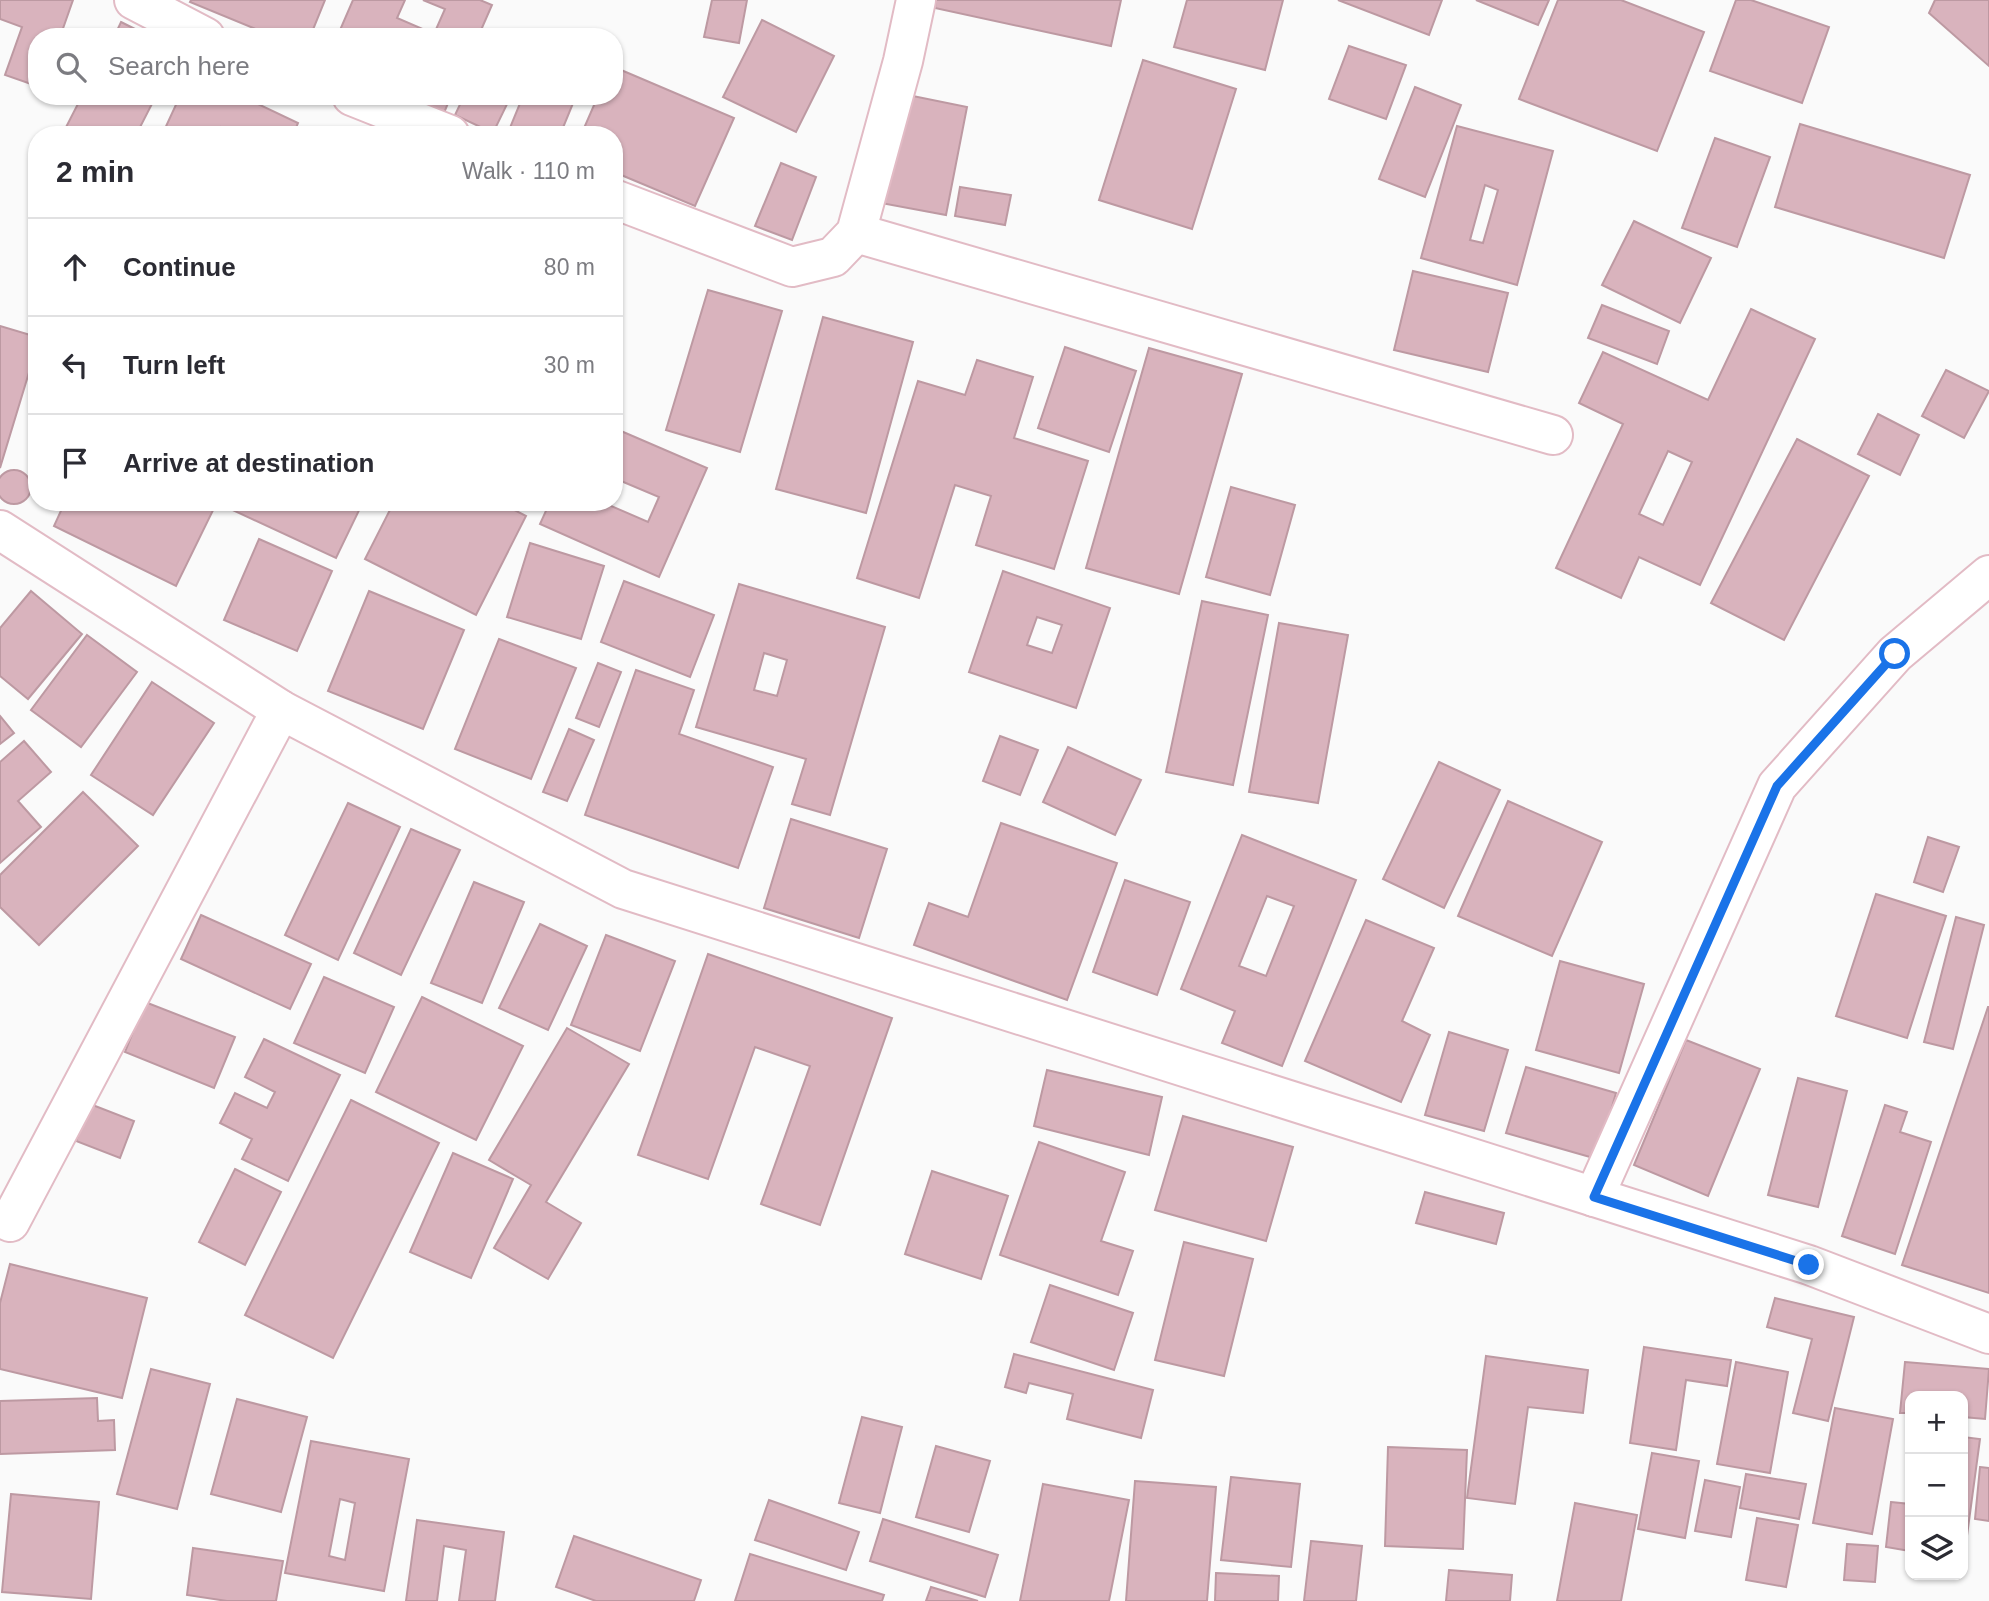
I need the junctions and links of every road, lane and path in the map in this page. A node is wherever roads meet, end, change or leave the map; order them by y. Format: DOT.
graph roads {
  1 [pos="134,0"];
  2 [pos="916,0"];
  3 [pos="188,28"];
  4 [pos="375,105"];
  5 [pos="427,126"];
  6 [pos="623,202"];
  7 [pos="856,233"];
  8 [pos="1553,435"];
  9 [pos="0,530"];
  10 [pos="1989,575"];
  11 [pos="281,710"];
  12 [pos="1594,1197"];
  13 [pos="9,1222"];
  14 [pos="1989,1334"];
  1 -- 3 [label="street"];
  2 -- 7 [label="street"];
  4 -- 5 [label="street"];
  6 -- 7 [label="street"];
  7 -- 8 [label="street"];
  9 -- 11 [label="street"];
  10 -- 12 [label="street"];
  11 -- 12 [label="street"];
  11 -- 13 [label="street"];
  12 -- 14 [label="street"];
}
